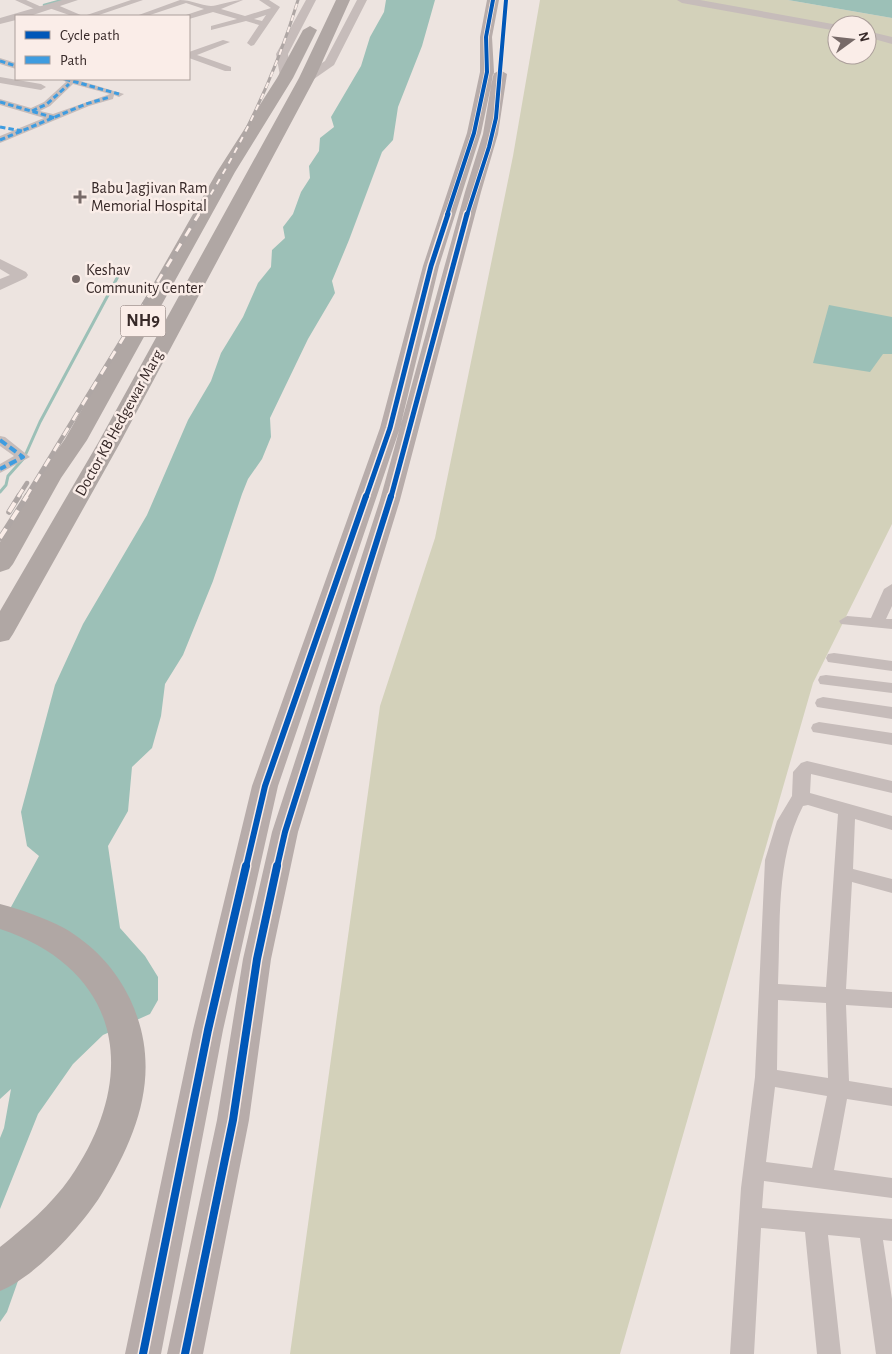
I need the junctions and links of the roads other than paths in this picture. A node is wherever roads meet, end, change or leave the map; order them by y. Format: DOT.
graph roads {
  1 [pos="18,0"];
  2 [pos="73,0"];
  3 [pos="108,0"];
  4 [pos="139,0"];
  5 [pos="187,0"];
  6 [pos="239,0"];
  7 [pos="263,0"];
  8 [pos="311,0"];
  9 [pos="326,0"];
  10 [pos="343,0"];
  11 [pos="362,0"];
  12 [pos="493,0"];
  13 [pos="506,0"];
  14 [pos="682,0"];
  15 [pos="122,5"];
  16 [pos="47,8"];
  17 [pos="212,9"];
  18 [pos="274,10"];
  19 [pos="24,15"];
  20 [pos="75,15"];
  21 [pos="91,15"];
  22 [pos="144,15"];
  23 [pos="149,15"];
  24 [pos="190,17"];
  25 [pos="15,18"];
  26 [pos="242,18"];
  27 [pos="0,21"];
  28 [pos="264,24"];
  29 [pos="827,26"];
  30 [pos="214,28"];
  31 [pos="494,32"];
  32 [pos="877,37"];
  33 [pos="892,41"];
  34 [pos="226,42"];
  35 [pos="251,43"];
  36 [pos="190,55"];
  37 [pos="190,55"];
  38 [pos="0,61"];
  39 [pos="15,66"];
  40 [pos="228,69"];
  41 [pos="15,71"];
  42 [pos="1,75"];
  43 [pos="15,78"];
  44 [pos="285,78"];
  45 [pos="307,78"];
  46 [pos="15,79"];
  47 [pos="18,80"];
  48 [pos="26,80"];
  49 [pos="67,82"];
  50 [pos="41,87"];
  51 [pos="0,102"];
  52 [pos="17,107"];
  53 [pos="32,112"];
  54 [pos="55,118"];
  55 [pos="0,127"];
  56 [pos="22,131"];
  57 [pos="0,140"];
  58 [pos="0,263"];
  59 [pos="0,285"];
  60 [pos="0,440"];
  61 [pos="0,470"];
  62 [pos="0,564"];
  63 [pos="892,589"];
  64 [pos="847,621"];
  65 [pos="884,624"];
  66 [pos="0,634"];
  67 [pos="834,658"];
  68 [pos="892,666"];
  69 [pos="826,680"];
  70 [pos="892,688"];
  71 [pos="823,703"];
  72 [pos="892,712"];
  73 [pos="819,728"];
  74 [pos="892,739"];
  75 [pos="892,787"];
  76 [pos="801,799"];
  77 [pos="847,811"];
  78 [pos="892,823"];
  79 [pos="843,873"];
  80 [pos="892,886"];
  81 [pos="0,916"];
  82 [pos="768,991"];
  83 [pos="836,995"];
  84 [pos="892,1000"];
  85 [pos="766,1077"];
  86 [pos="839,1088"];
  87 [pos="892,1097"];
  88 [pos="754,1170"];
  89 [pos="821,1180"];
  90 [pos="892,1188"];
  91 [pos="750,1217"];
  92 [pos="815,1222"];
  93 [pos="881,1229"];
  94 [pos="0,1272"];
  95 [pos="143,1354"];
  96 [pos="185,1354"];
  97 [pos="742,1354"];
  98 [pos="829,1354"];
  99 [pos="888,1354"];
  1 -- 16 [label="street"];
  2 -- 16 [label="street"];
  3 -- 15 [label="street"];
  4 -- 15 [label="street"];
  5 -- 17 [label="street"];
  5 -- 23 [label="street"];
  6 -- 17 [label="street"];
  7 -- 18 [label="street"];
  8 -- 44 [label="street"];
  9 -- 44 [label="highway, NH9"];
  10 -- 45 [label="highway, Doctor KB Hedgewar Marg"];
  11 -- 45 [label="street"];
  12 -- 31 [label="main road"];
  13 -- 31 [label="main road"];
  14 -- 29 [label="street"];
  15 -- 21 [label="street"];
  15 -- 22 [label="street"];
  16 -- 19 [label="street"];
  16 -- 20 [label="street"];
  17 -- 24 [label="street"];
  17 -- 26 [label="street"];
  18 -- 26 [label="street"];
  18 -- 28 [label="street"];
  25 -- 27 [label="street"];
  26 -- 28 [label="street"];
  26 -- 30 [label="street"];
  28 -- 35 [label="street"];
  31 -- 95 [label="main road"];
  31 -- 96 [label="main road"];
  32 -- 33 [label="street"];
  34 -- 36 [label="street"];
  37 -- 40 [label="street"];
  38 -- 39 [label="street"];
  41 -- 42 [label="street"];
  42 -- 43 [label="street"];
  42 -- 46 [label="street"];
  44 -- 62 [label="highway, Doctor KB Hedgewar Marg / NH9"];
  45 -- 66 [label="highway, Doctor KB Hedgewar Marg"];
  47 -- 50 [label="street"];
  48 -- 50 [label="street"];
  49 -- 53 [label="street"];
  49 -- 54 [label="street"];
  50 -- 52 [label="street"];
  51 -- 52 [label="street"];
  52 -- 53 [label="street"];
  53 -- 54 [label="street"];
  54 -- 56 [label="street"];
  55 -- 56 [label="street"];
  56 -- 57 [label="street"];
  58 -- 59 [label="street"];
  60 -- 61 [label="street"];
  63 -- 65 [label="street"];
  64 -- 65 [label="street"];
  67 -- 68 [label="street"];
  69 -- 70 [label="street"];
  71 -- 72 [label="street"];
  73 -- 74 [label="street"];
  75 -- 76 [label="street"];
  76 -- 77 [label="street"];
  76 -- 82 [label="street"];
  77 -- 78 [label="street"];
  77 -- 79 [label="street"];
  79 -- 80 [label="street"];
  79 -- 83 [label="street"];
  81 -- 94 [label="highway"];
  82 -- 83 [label="street"];
  82 -- 85 [label="street"];
  83 -- 84 [label="street"];
  83 -- 86 [label="street"];
  85 -- 86 [label="street"];
  85 -- 88 [label="street"];
  86 -- 87 [label="street"];
  86 -- 89 [label="street"];
  88 -- 89 [label="street"];
  88 -- 91 [label="street"];
  89 -- 90 [label="street"];
  91 -- 92 [label="street"];
  91 -- 97 [label="street"];
  92 -- 93 [label="street"];
  92 -- 98 [label="street"];
  93 -- 99 [label="street"];
}
